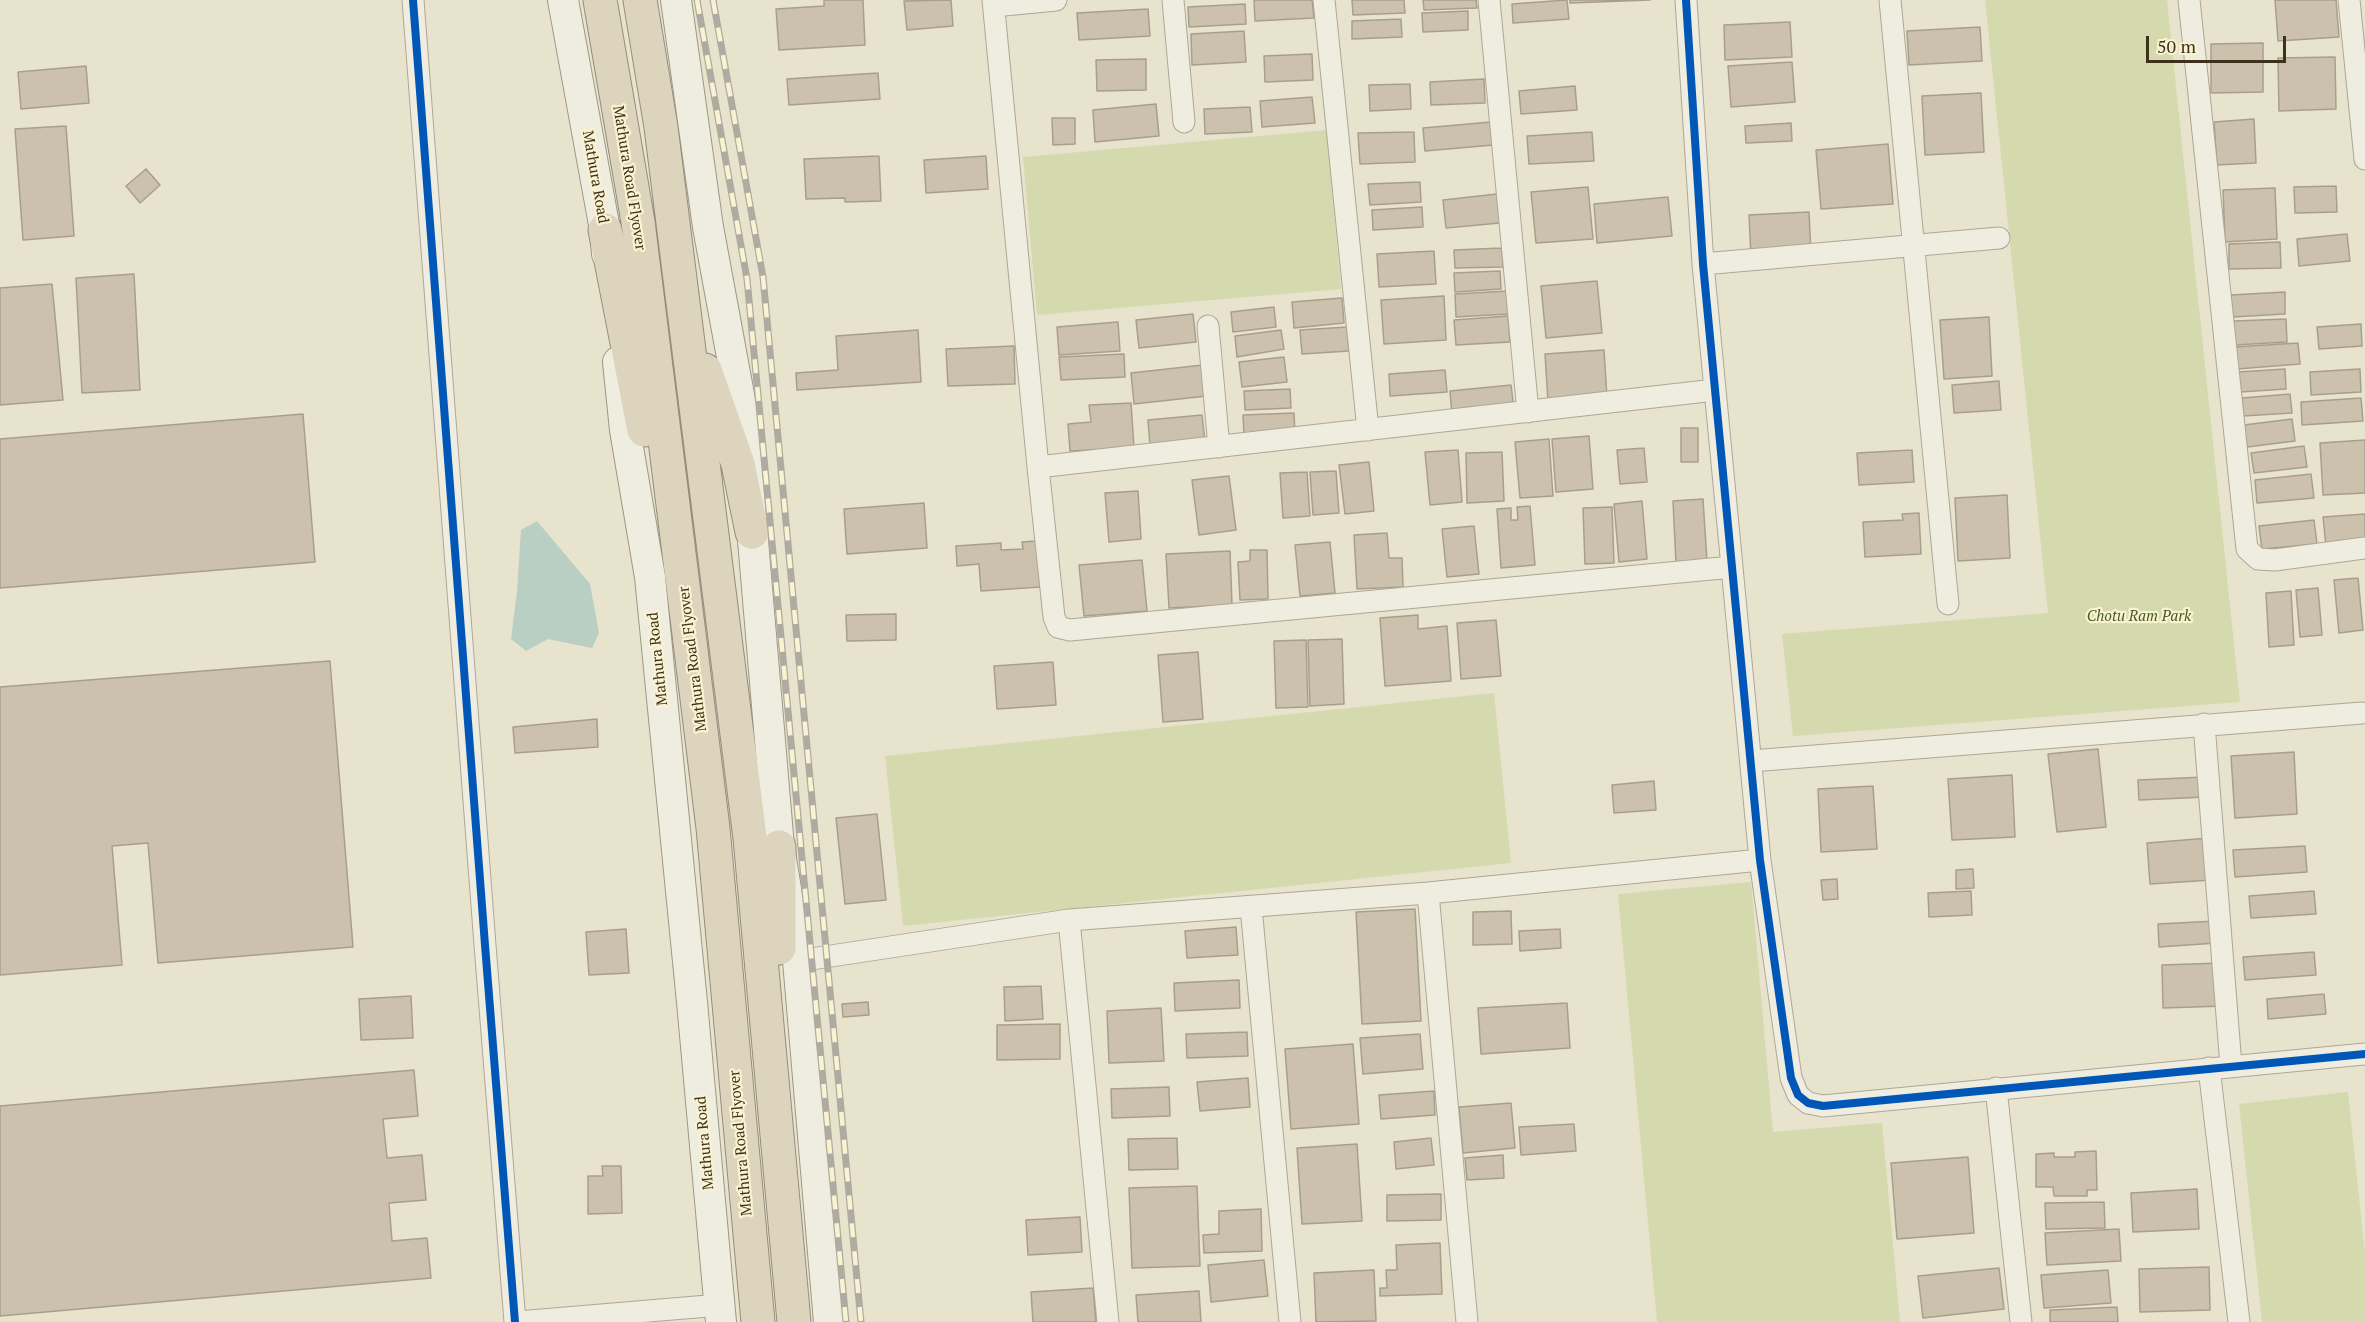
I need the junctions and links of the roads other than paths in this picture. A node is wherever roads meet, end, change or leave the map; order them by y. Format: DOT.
graph roads {
  1 [pos="413,0"];
  2 [pos="563,0"];
  3 [pos="600,0"];
  4 [pos="640,0"];
  5 [pos="676,0"];
  6 [pos="1056,0"];
  7 [pos="1173,0"];
  8 [pos="1323,0"];
  9 [pos="1489,0"];
  10 [pos="1686,0"];
  11 [pos="1890,0"];
  12 [pos="2189,0"];
  13 [pos="2349,0"];
  14 [pos="993,3"];
  15 [pos="1184,122"];
  16 [pos="2365,159"];
  17 [pos="605,230"];
  18 [pos="1999,238"];
  19 [pos="1913,246"];
  20 [pos="1703,264"];
  21 [pos="684,315"];
  22 [pos="1208,326"];
  23 [pos="1715,390"];
  24 [pos="1528,412"];
  25 [pos="1368,430"];
  26 [pos="1219,447"];
  27 [pos="1038,468"];
  28 [pos="752,532"];
  29 [pos="2365,548"];
  30 [pos="680,549"];
  31 [pos="1732,567"];
  32 [pos="1948,604"];
  33 [pos="2362,713"];
  34 [pos="2204,724"];
  35 [pos="1751,761"];
  36 [pos="779,847"];
  37 [pos="1760,860"];
  38 [pos="1428,893"];
  39 [pos="1251,907"];
  40 [pos="1069,920"];
  41 [pos="798,961"];
  42 [pos="2365,1054"];
  43 [pos="2231,1066"];
  44 [pos="2209,1068"];
  45 [pos="772,1083"];
  46 [pos="1996,1088"];
  47 [pos="720,1314"];
  48 [pos="517,1322"];
  49 [pos="758,1322"];
  50 [pos="794,1322"];
  51 [pos="829,1322"];
  52 [pos="1108,1322"];
  53 [pos="1290,1322"];
  54 [pos="1467,1322"];
  55 [pos="2021,1322"];
  56 [pos="2239,1322"];
  1 -- 48 [label="street"];
  2 -- 17 [label="main road, Mathura Road"];
  3 -- 30 [label="highway, Mathura Road Flyover"];
  4 -- 21 [label="highway"];
  5 -- 28 [label="main road"];
  6 -- 14 [label="street"];
  7 -- 15 [label="street"];
  8 -- 25 [label="street"];
  9 -- 24 [label="street"];
  10 -- 20 [label="street"];
  11 -- 19 [label="street"];
  12 -- 29 [label="street"];
  13 -- 16 [label="street"];
  14 -- 27 [label="street"];
  17 -- 30 [label="highway"];
  17 -- 47 [label="main road, Mathura Road"];
  18 -- 19 [label="street"];
  19 -- 20 [label="street"];
  19 -- 32 [label="street"];
  20 -- 23 [label="street"];
  21 -- 28 [label="highway"];
  21 -- 45 [label="highway"];
  22 -- 26 [label="street"];
  23 -- 24 [label="street"];
  23 -- 31 [label="street"];
  24 -- 25 [label="street"];
  25 -- 26 [label="street"];
  26 -- 27 [label="street"];
  27 -- 31 [label="street"];
  28 -- 36 [label="main road"];
  30 -- 49 [label="highway, Mathura Road Flyover"];
  31 -- 35 [label="street"];
  33 -- 34 [label="street"];
  34 -- 35 [label="street"];
  34 -- 43 [label="street"];
  35 -- 37 [label="street"];
  36 -- 41 [label="main road"];
  36 -- 45 [label="highway"];
  37 -- 38 [label="street"];
  37 -- 46 [label="street"];
  38 -- 39 [label="street"];
  38 -- 54 [label="street"];
  39 -- 40 [label="street"];
  39 -- 53 [label="street"];
  40 -- 41 [label="street"];
  40 -- 52 [label="street"];
  41 -- 51 [label="main road"];
  42 -- 43 [label="street"];
  43 -- 44 [label="street"];
  44 -- 46 [label="street"];
  44 -- 56 [label="street"];
  45 -- 50 [label="highway"];
  46 -- 55 [label="street"];
  47 -- 48 [label="street"];
}
